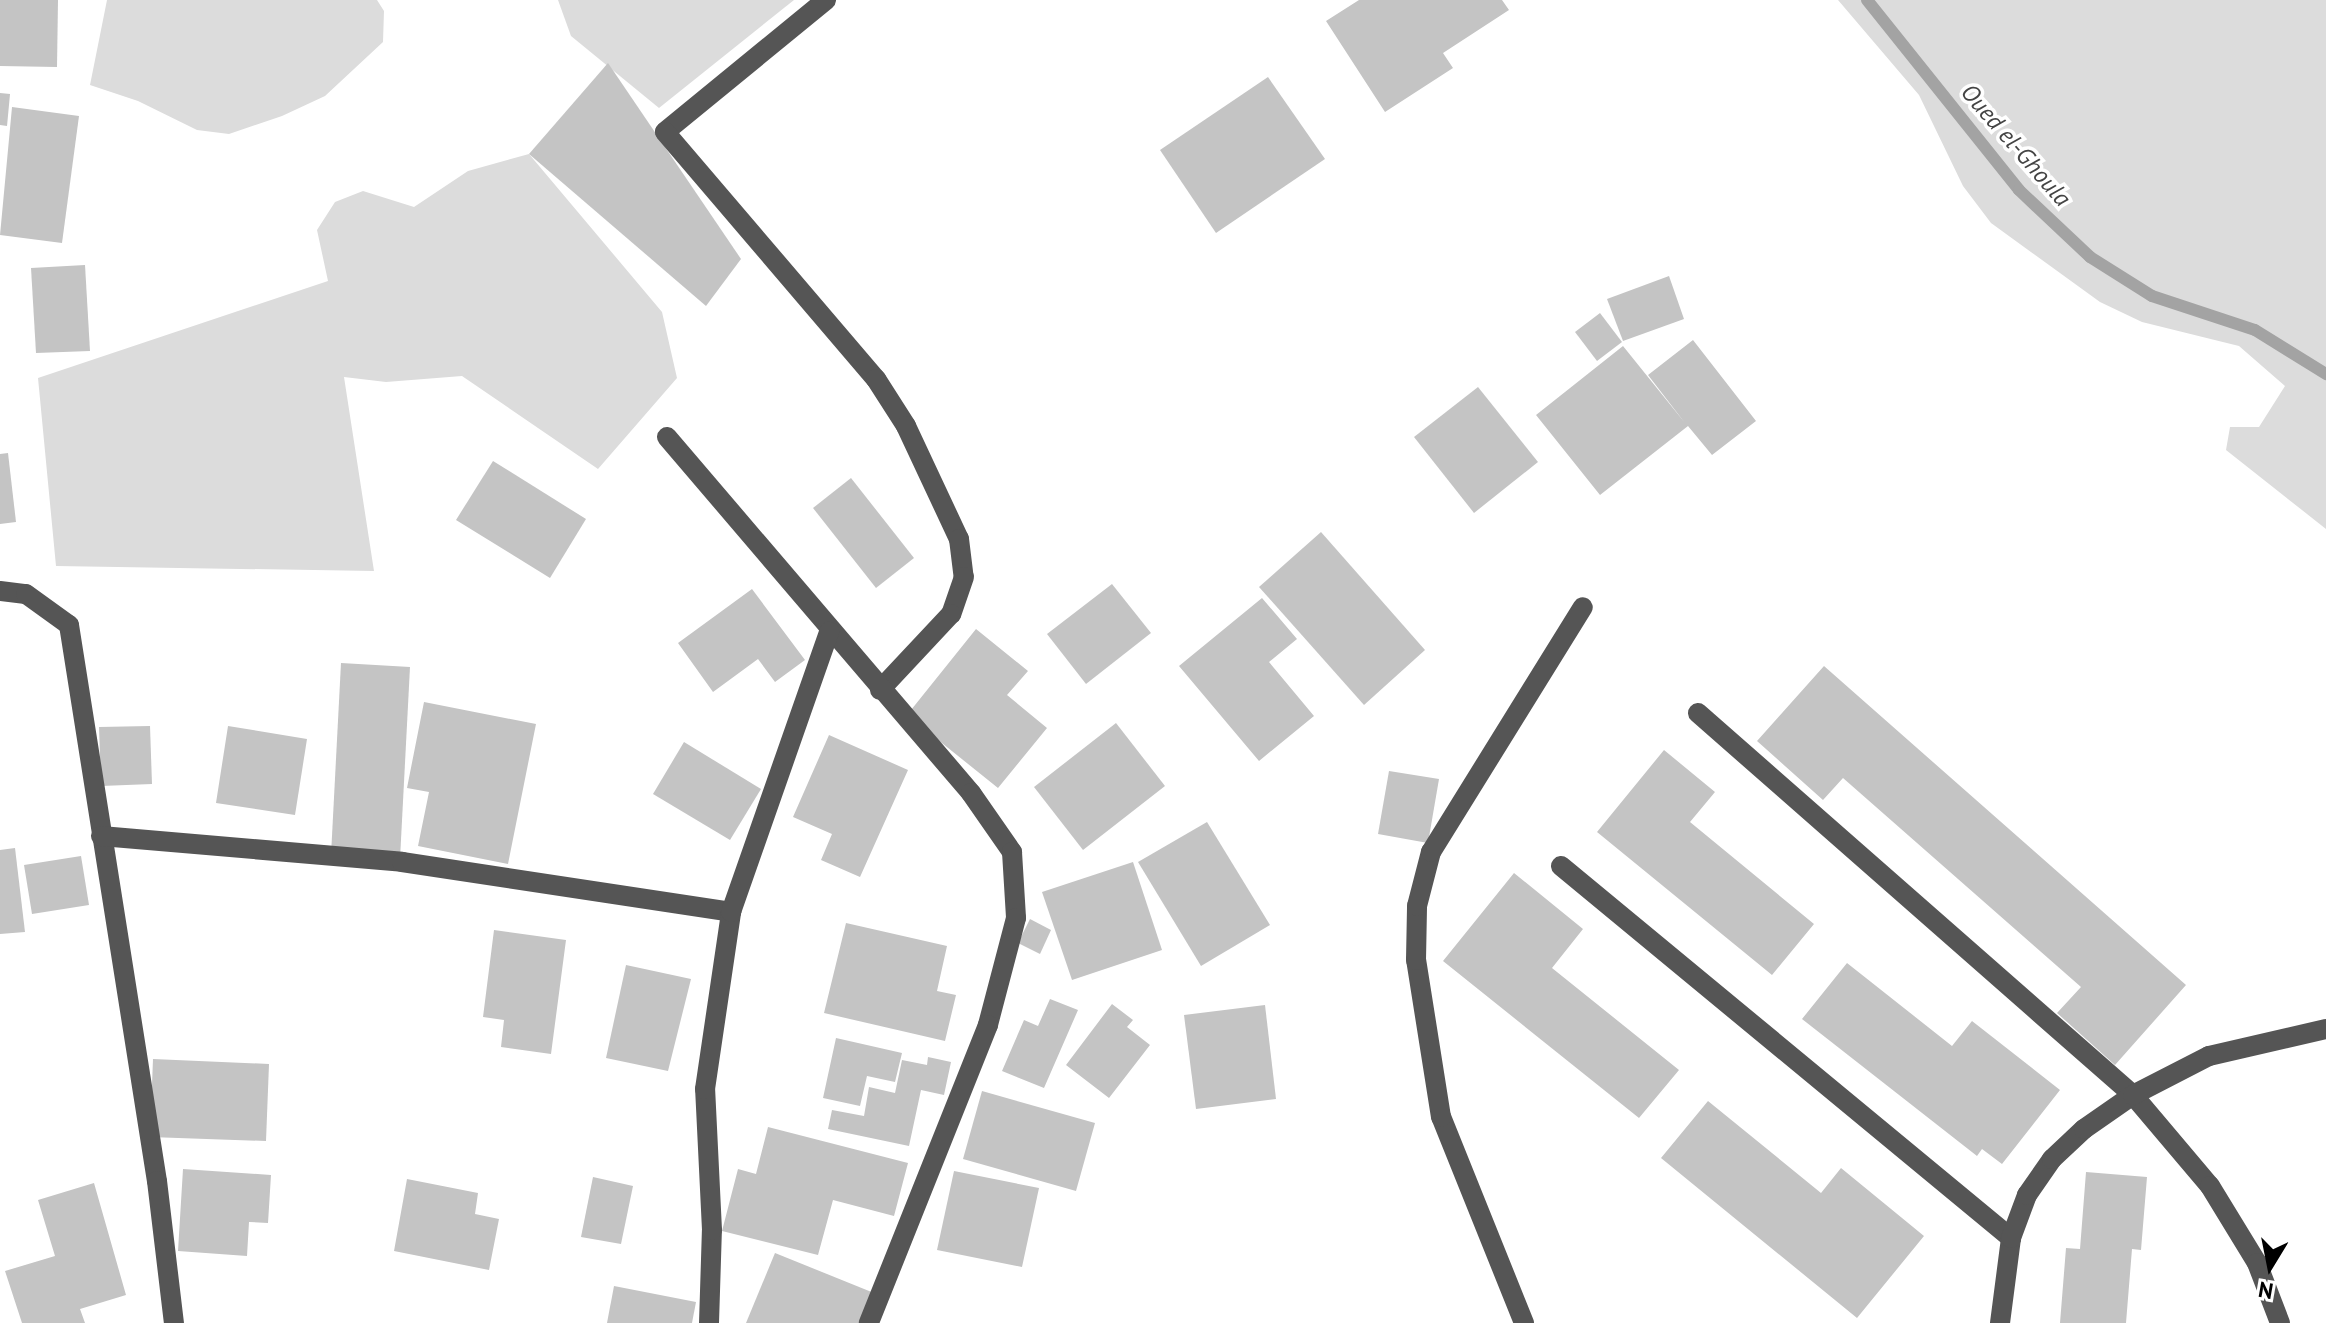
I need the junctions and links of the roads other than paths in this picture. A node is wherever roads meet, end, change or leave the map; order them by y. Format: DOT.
graph roads {
  1 [pos="826,0"];
  2 [pos="667,437"];
  3 [pos="0,591"];
  4 [pos="1583,607"];
  5 [pos="829,632"];
  6 [pos="880,690"];
  7 [pos="1698,713"];
  8 [pos="101,836"];
  9 [pos="1561,866"];
  10 [pos="731,912"];
  11 [pos="2326,1029"];
  12 [pos="2133,1095"];
  13 [pos="2011,1238"];
  14 [pos="174,1323"];
  15 [pos="709,1323"];
  16 [pos="869,1323"];
  17 [pos="1524,1323"];
  18 [pos="2000,1323"];
  19 [pos="2280,1323"];
  1 -- 6 [label="street"];
  2 -- 5 [label="street"];
  3 -- 8 [label="street"];
  4 -- 17 [label="street"];
  5 -- 6 [label="street"];
  5 -- 10 [label="street"];
  6 -- 16 [label="street"];
  7 -- 12 [label="street"];
  8 -- 10 [label="street"];
  8 -- 14 [label="street"];
  9 -- 13 [label="street"];
  10 -- 15 [label="street"];
  11 -- 12 [label="street"];
  12 -- 13 [label="street"];
  12 -- 19 [label="street"];
  13 -- 18 [label="street"];
}
